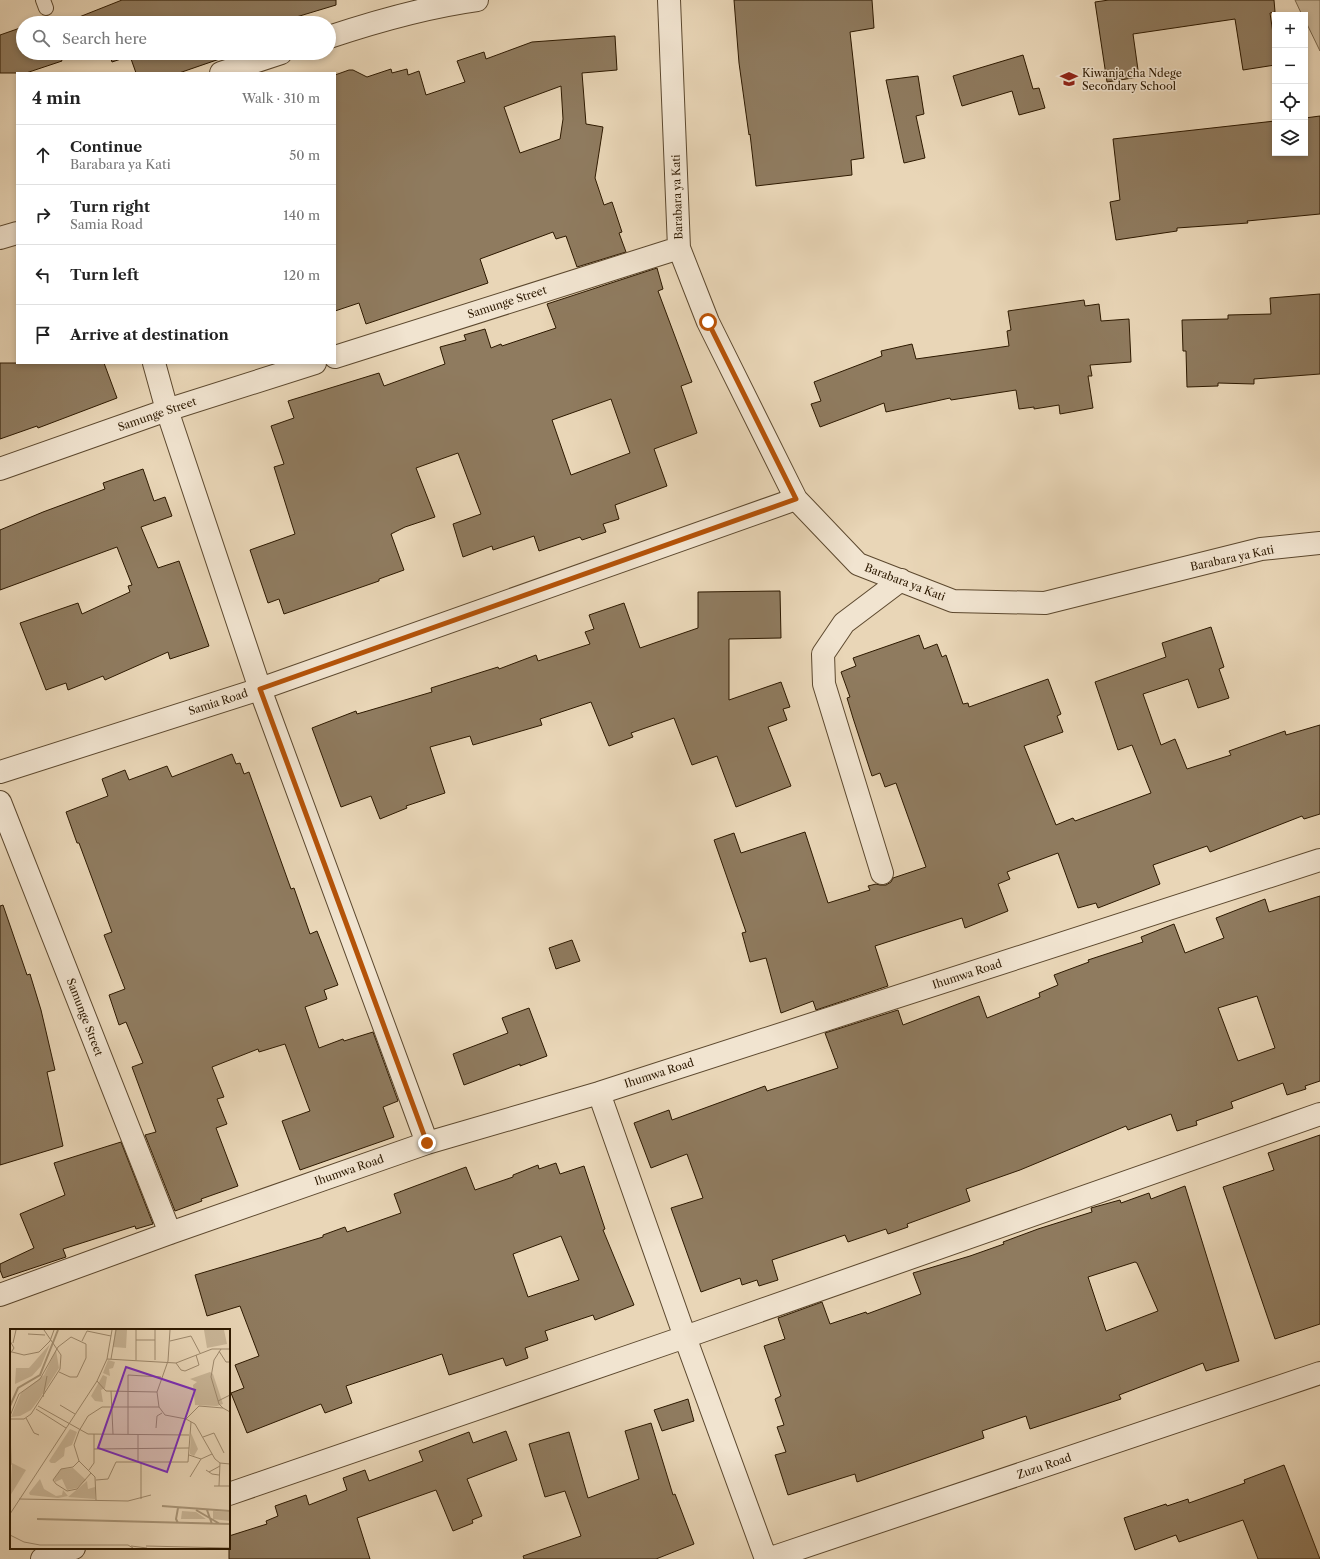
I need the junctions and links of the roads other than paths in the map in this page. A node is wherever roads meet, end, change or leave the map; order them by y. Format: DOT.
graph roads {
  1 [pos="477,0"];
  2 [pos="669,0"];
  3 [pos="336,35"];
  4 [pos="260,60"];
  5 [pos="224,72"];
  6 [pos="16,233"];
  7 [pos="0,238"];
  8 [pos="679,248"];
  9 [pos="336,357"];
  10 [pos="154,364"];
  11 [pos="312,364"];
  12 [pos="167,410"];
  13 [pos="0,469"];
  14 [pos="796,499"];
  15 [pos="1320,544"];
  16 [pos="901,580"];
  17 [pos="260,689"];
  18 [pos="0,772"];
  19 [pos="0,802"];
  20 [pos="1320,860"];
  21 [pos="882,873"];
  22 [pos="599,1092"];
  23 [pos="1320,1114"];
  24 [pos="427,1143"];
  25 [pos="170,1233"];
  26 [pos="0,1295"];
  27 [pos="685,1337"];
  28 [pos="1320,1373"];
  29 [pos="230,1494"];
  30 [pos="71,1549"];
  31 [pos="812,1552"];
  32 [pos="42,1559"];
  33 [pos="767,1559"];
  1 -- 3 [label="street"];
  2 -- 8 [label="street, Barabara ya Kati"];
  4 -- 5 [label="street"];
  6 -- 7 [label="street"];
  8 -- 9 [label="street, Samunge Street"];
  8 -- 14 [label="street, Barabara ya Kati"];
  10 -- 12 [label="street"];
  11 -- 12 [label="street, Samunge Street"];
  12 -- 13 [label="street, Samunge Street"];
  12 -- 17 [label="street"];
  14 -- 16 [label="street, Barabara ya Kati"];
  14 -- 17 [label="street, Samia Road"];
  15 -- 16 [label="street, Barabara ya Kati"];
  16 -- 21 [label="street"];
  17 -- 18 [label="street, Samia Road"];
  17 -- 24 [label="street"];
  19 -- 25 [label="street, Samunge Street"];
  20 -- 22 [label="street, Ihumwa Road"];
  22 -- 24 [label="street, Ihumwa Road"];
  22 -- 27 [label="street"];
  23 -- 27 [label="street"];
  24 -- 25 [label="street, Ihumwa Road"];
  25 -- 26 [label="street, Ihumwa Road"];
  27 -- 29 [label="street"];
  27 -- 33 [label="street"];
  28 -- 31 [label="street, Zuzu Road"];
  30 -- 32 [label="street"];
  31 -- 33 [label="street, Zuzu Road"];
}
